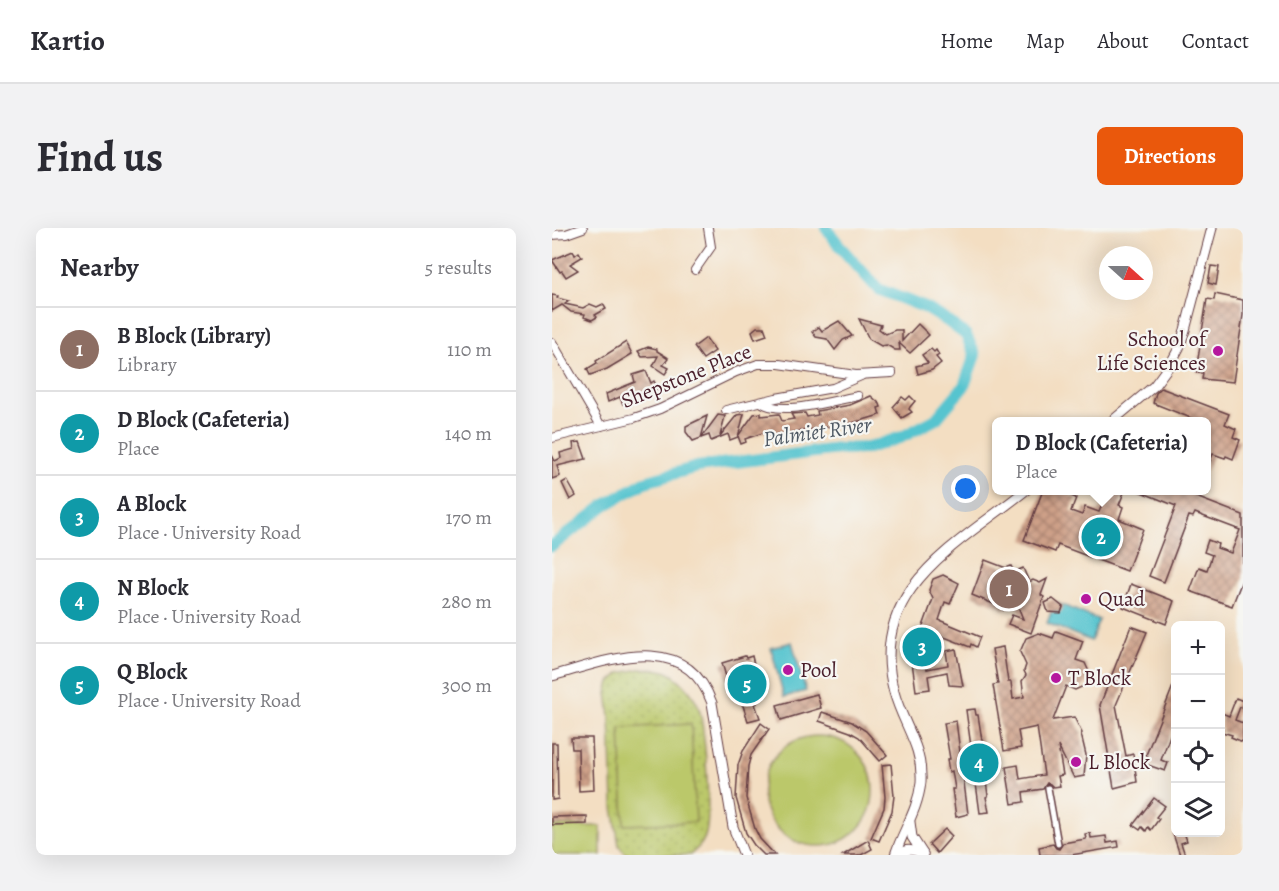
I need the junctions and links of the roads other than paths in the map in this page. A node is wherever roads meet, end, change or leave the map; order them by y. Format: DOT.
graph roads {
  1 [pos="583,228"];
  2 [pos="708,228"];
  3 [pos="1212,228"];
  4 [pos="552,235"];
  5 [pos="695,270"];
  6 [pos="552,342"];
  7 [pos="892,372"];
  8 [pos="863,375"];
  9 [pos="858,396"];
  10 [pos="761,402"];
  11 [pos="726,410"];
  12 [pos="1117,417"];
  13 [pos="601,426"];
  14 [pos="552,438"];
  15 [pos="1020,495"];
  16 [pos="552,676"];
  17 [pos="1048,788"];
  18 [pos="910,822"];
  19 [pos="1058,844"];
  20 [pos="744,855"];
  21 [pos="897,855"];
  22 [pos="924,855"];
  1 -- 4 [label="street"];
  2 -- 5 [label="street"];
  3 -- 12 [label="street"];
  6 -- 13 [label="street, Shepstone Place"];
  7 -- 8 [label="street, Shepstone Place"];
  8 -- 10 [label="street"];
  8 -- 13 [label="street, Shepstone Place"];
  9 -- 10 [label="street"];
  10 -- 11 [label="street"];
  13 -- 14 [label="street, Shepstone Place"];
  15 -- 18 [label="street"];
  16 -- 20 [label="street"];
  17 -- 19 [label="street"];
  18 -- 21 [label="street"];
  18 -- 22 [label="street"];
  21 -- 22 [label="street"];
}
